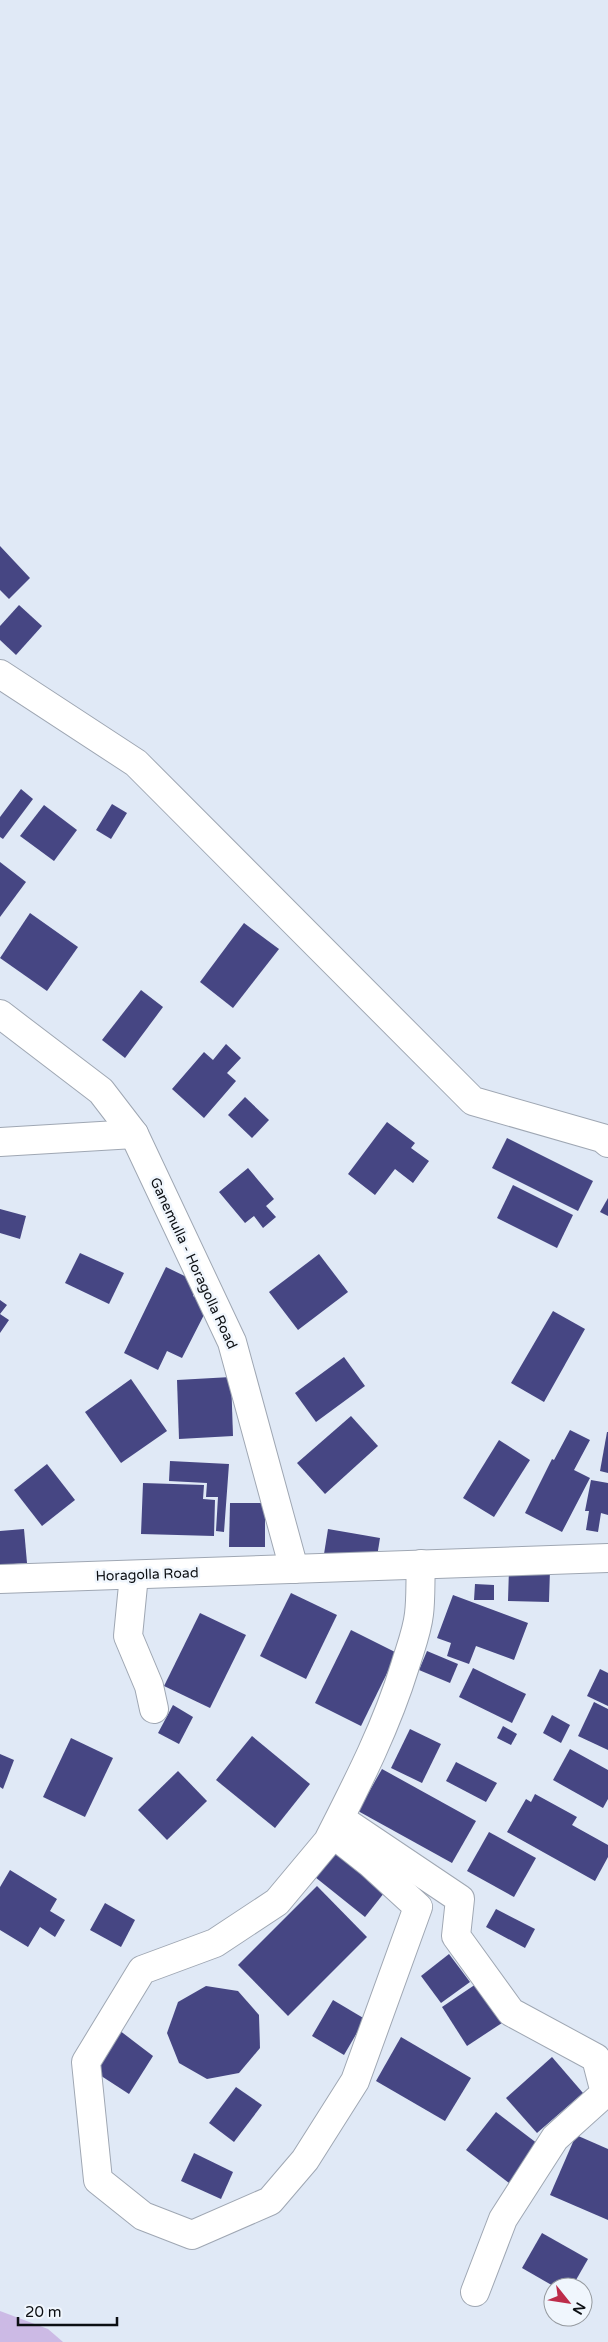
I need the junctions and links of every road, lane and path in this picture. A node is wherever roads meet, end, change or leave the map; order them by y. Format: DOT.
graph roads {
  1 [pos="0,674"];
  2 [pos="0,1014"];
  3 [pos="134,1134"];
  4 [pos="0,1142"];
  5 [pos="608,1143"];
  6 [pos="608,1558"];
  7 [pos="421,1564"];
  8 [pos="294,1569"];
  9 [pos="134,1575"];
  10 [pos="0,1579"];
  11 [pos="154,1709"];
  12 [pos="336,1826"];
  13 [pos="475,2292"];
  1 -- 5 [label="street"];
  2 -- 3 [label="street, Ganemulla - Horagolla Road"];
  3 -- 4 [label="street"];
  3 -- 8 [label="street, Ganemulla - Horagolla Road"];
  6 -- 7 [label="street, Horagolla Road"];
  7 -- 8 [label="street, Horagolla Road"];
  7 -- 12 [label="street"];
  8 -- 9 [label="street, Horagolla Road"];
  9 -- 10 [label="street, Horagolla Road"];
  9 -- 11 [label="street"];
  12 -- 12 [label="street"];
  12 -- 13 [label="street"];
}
